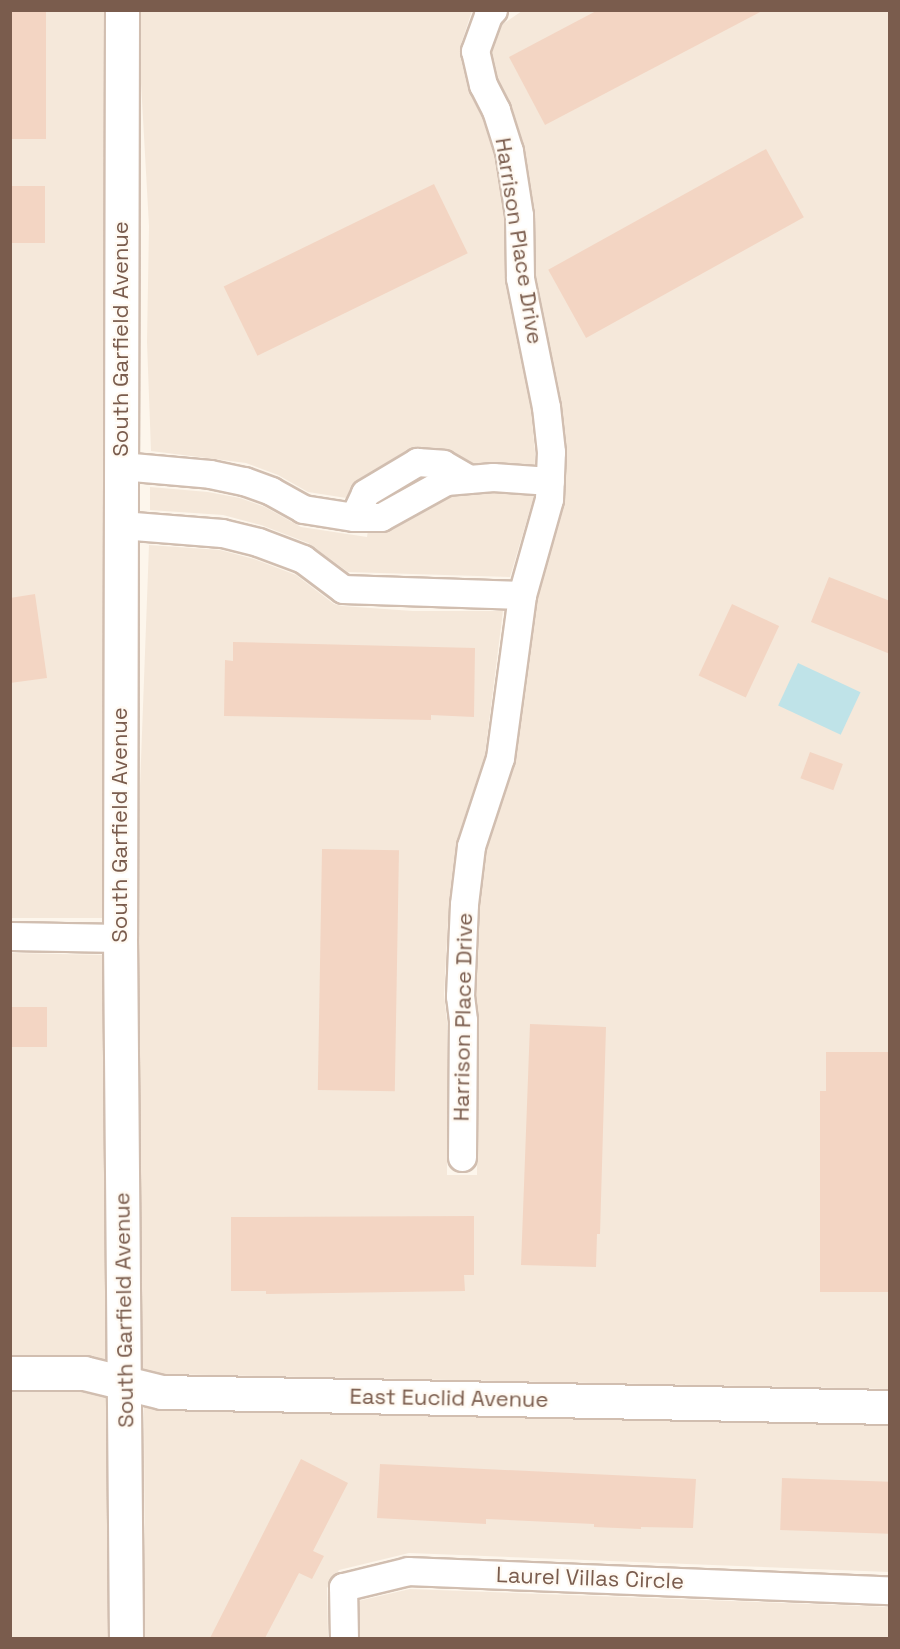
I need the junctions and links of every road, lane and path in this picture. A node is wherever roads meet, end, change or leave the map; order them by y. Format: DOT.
graph roads {
  1 [pos="122,10"];
  2 [pos="493,10"];
  3 [pos="121,466"];
  4 [pos="550,481"];
  5 [pos="121,525"];
  6 [pos="522,595"];
  7 [pos="10,936"];
  8 [pos="120,938"];
  9 [pos="462,1157"];
  10 [pos="10,1373"];
  11 [pos="124,1383"];
  12 [pos="890,1407"];
  13 [pos="890,1590"];
  14 [pos="126,1638"];
  15 [pos="344,1638"];
  1 -- 3 [label="street, South Garfield Avenue"];
  2 -- 4 [label="street, Harrison Place Drive"];
  3 -- 4 [label="street"];
  3 -- 5 [label="street, South Garfield Avenue"];
  4 -- 6 [label="street, Harrison Place Drive"];
  5 -- 6 [label="street"];
  5 -- 8 [label="street, South Garfield Avenue"];
  6 -- 9 [label="street, Harrison Place Drive"];
  7 -- 8 [label="street"];
  8 -- 11 [label="street, South Garfield Avenue"];
  10 -- 11 [label="street, East Euclid Avenue"];
  11 -- 12 [label="street, East Euclid Avenue"];
  11 -- 14 [label="street, South Garfield Avenue"];
  13 -- 15 [label="street, Laurel Villas Circle"];
}
